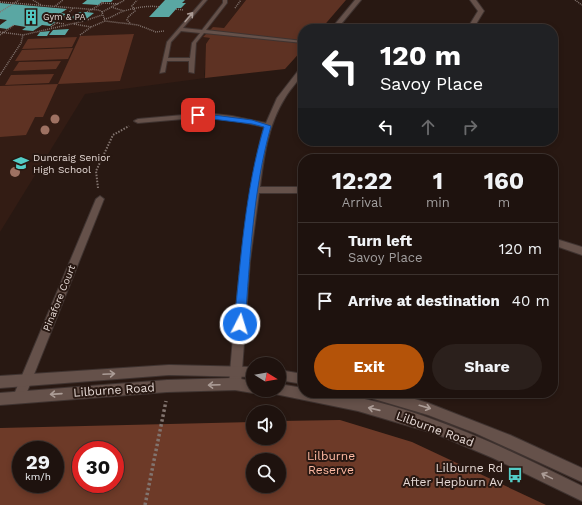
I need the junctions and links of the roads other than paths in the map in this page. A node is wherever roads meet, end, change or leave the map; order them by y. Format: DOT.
graph roads {
  1 [pos="204,0"];
  2 [pos="225,0"];
  3 [pos="358,0"];
  4 [pos="473,0"];
  5 [pos="338,24"];
  6 [pos="473,24"];
  7 [pos="179,29"];
  8 [pos="202,31"];
  9 [pos="298,41"];
  10 [pos="165,60"];
  11 [pos="192,60"];
  12 [pos="162,72"];
  13 [pos="192,72"];
  14 [pos="298,82"];
  15 [pos="138,121"];
  16 [pos="268,126"];
  17 [pos="254,190"];
  18 [pos="298,190"];
  19 [pos="100,199"];
  20 [pos="558,243"];
  21 [pos="582,251"];
  22 [pos="235,370"];
  23 [pos="246,371"];
  24 [pos="286,376"];
  25 [pos="298,378"];
  26 [pos="25,379"];
  27 [pos="0,382"];
  28 [pos="235,384"];
  29 [pos="246,385"];
  30 [pos="286,391"];
  31 [pos="298,394"];
  32 [pos="19,397"];
  33 [pos="322,398"];
  34 [pos="392,398"];
  35 [pos="0,399"];
  36 [pos="582,475"];
  37 [pos="582,494"];
  7 -- 1 [label="lane, one-way"];
  2 -- 8 [label="lane"];
  3 -- 5 [label="street"];
  4 -- 6 [label="street"];
  7 -- 8 [label="lane"];
  7 -- 10 [label="lane"];
  8 -- 9 [label="lane"];
  8 -- 11 [label="lane"];
  10 -- 11 [label="lane"];
  10 -- 12 [label="lane"];
  11 -- 13 [label="lane"];
  14 -- 16 [label="street"];
  15 -- 16 [label="street"];
  16 -- 17 [label="street"];
  17 -- 18 [label="street"];
  17 -- 22 [label="street"];
  19 -- 26 [label="street, Pinafore Court"];
  20 -- 21 [label="street"];
  22 -- 23 [label="street, Lilburne Road"];
  26 -- 22 [label="street, Lilburne Road, one-way"];
  22 -- 28 [label="street"];
  24 -- 25 [label="street"];
  26 -- 27 [label="street, Lilburne Road"];
  26 -- 32 [label="street, Pinafore Court"];
  28 -- 29 [label="street, Lilburne Road"];
  28 -- 32 [label="street, Lilburne Road, one-way"];
  31 -- 30 [label="street, Lilburne Road, one-way"];
  32 -- 35 [label="street, Lilburne Road"];
  37 -- 33 [label="street, Lilburne Road, one-way"];
  34 -- 36 [label="street, Lilburne Road, one-way"];
}
